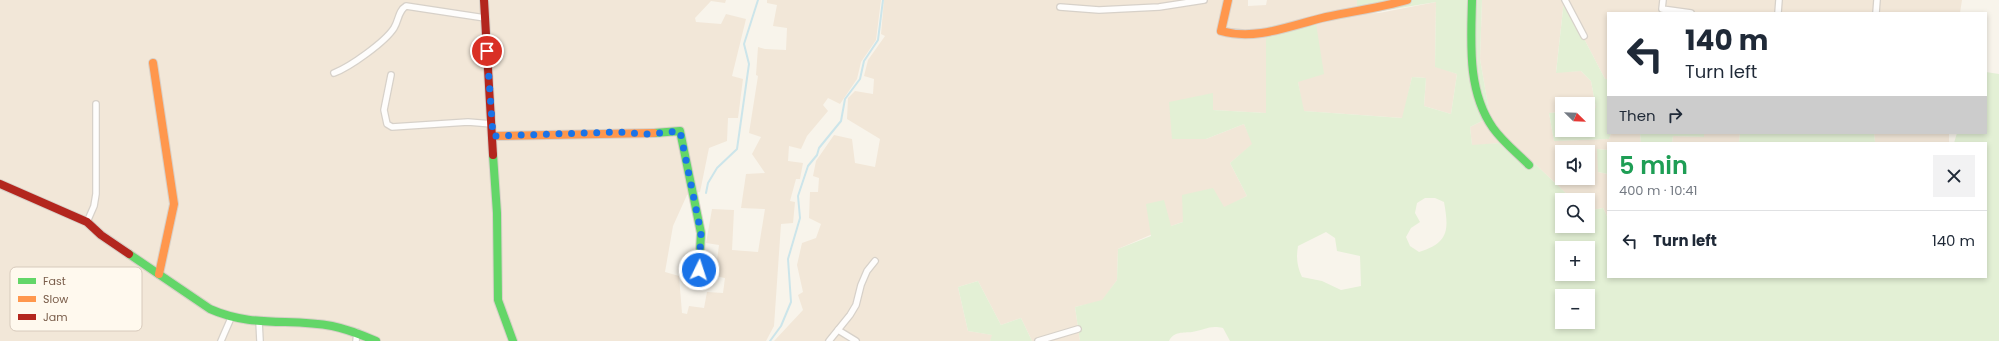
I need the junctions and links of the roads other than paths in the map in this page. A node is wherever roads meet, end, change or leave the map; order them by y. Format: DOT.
graph roads {
  1 [pos="484,0"];
  2 [pos="1204,0"];
  3 [pos="1228,0"];
  4 [pos="1407,0"];
  5 [pos="1472,0"];
  6 [pos="1565,0"];
  7 [pos="1663,0"];
  8 [pos="1779,0"];
  9 [pos="1877,0"];
  10 [pos="1060,7"];
  11 [pos="1662,11"];
  12 [pos="1676,12"];
  13 [pos="1778,12"];
  14 [pos="1876,12"];
  15 [pos="485,18"];
  16 [pos="1584,36"];
  17 [pos="153,63"];
  18 [pos="334,73"];
  19 [pos="391,75"];
  20 [pos="96,104"];
  21 [pos="492,124"];
  22 [pos="493,136"];
  23 [pos="1529,165"];
  24 [pos="0,184"];
  25 [pos="87,222"];
  26 [pos="875,261"];
  27 [pos="699,270"];
  28 [pos="159,274"];
  29 [pos="231,318"];
  30 [pos="259,321"];
  31 [pos="1078,329"];
  32 [pos="838,330"];
  33 [pos="357,332"];
  34 [pos="221,341"];
  35 [pos="260,341"];
  36 [pos="356,341"];
  37 [pos="376,341"];
  38 [pos="513,341"];
  39 [pos="830,341"];
  40 [pos="856,341"];
  41 [pos="1038,341"];
  1 -- 15 [label="street"];
  2 -- 10 [label="street"];
  3 -- 4 [label="street"];
  5 -- 23 [label="street"];
  6 -- 16 [label="street"];
  7 -- 11 [label="street"];
  8 -- 13 [label="street"];
  9 -- 14 [label="street"];
  11 -- 12 [label="street"];
  15 -- 18 [label="street"];
  15 -- 21 [label="street"];
  17 -- 28 [label="street"];
  19 -- 21 [label="street"];
  20 -- 25 [label="street"];
  21 -- 22 [label="street"];
  22 -- 27 [label="street"];
  22 -- 38 [label="street"];
  24 -- 25 [label="street"];
  25 -- 28 [label="street"];
  26 -- 32 [label="street"];
  28 -- 29 [label="street"];
  29 -- 30 [label="street"];
  29 -- 34 [label="street"];
  30 -- 33 [label="street"];
  30 -- 35 [label="street"];
  31 -- 41 [label="street"];
  32 -- 39 [label="street"];
  32 -- 40 [label="street"];
  33 -- 36 [label="street"];
  33 -- 37 [label="street"];
}
